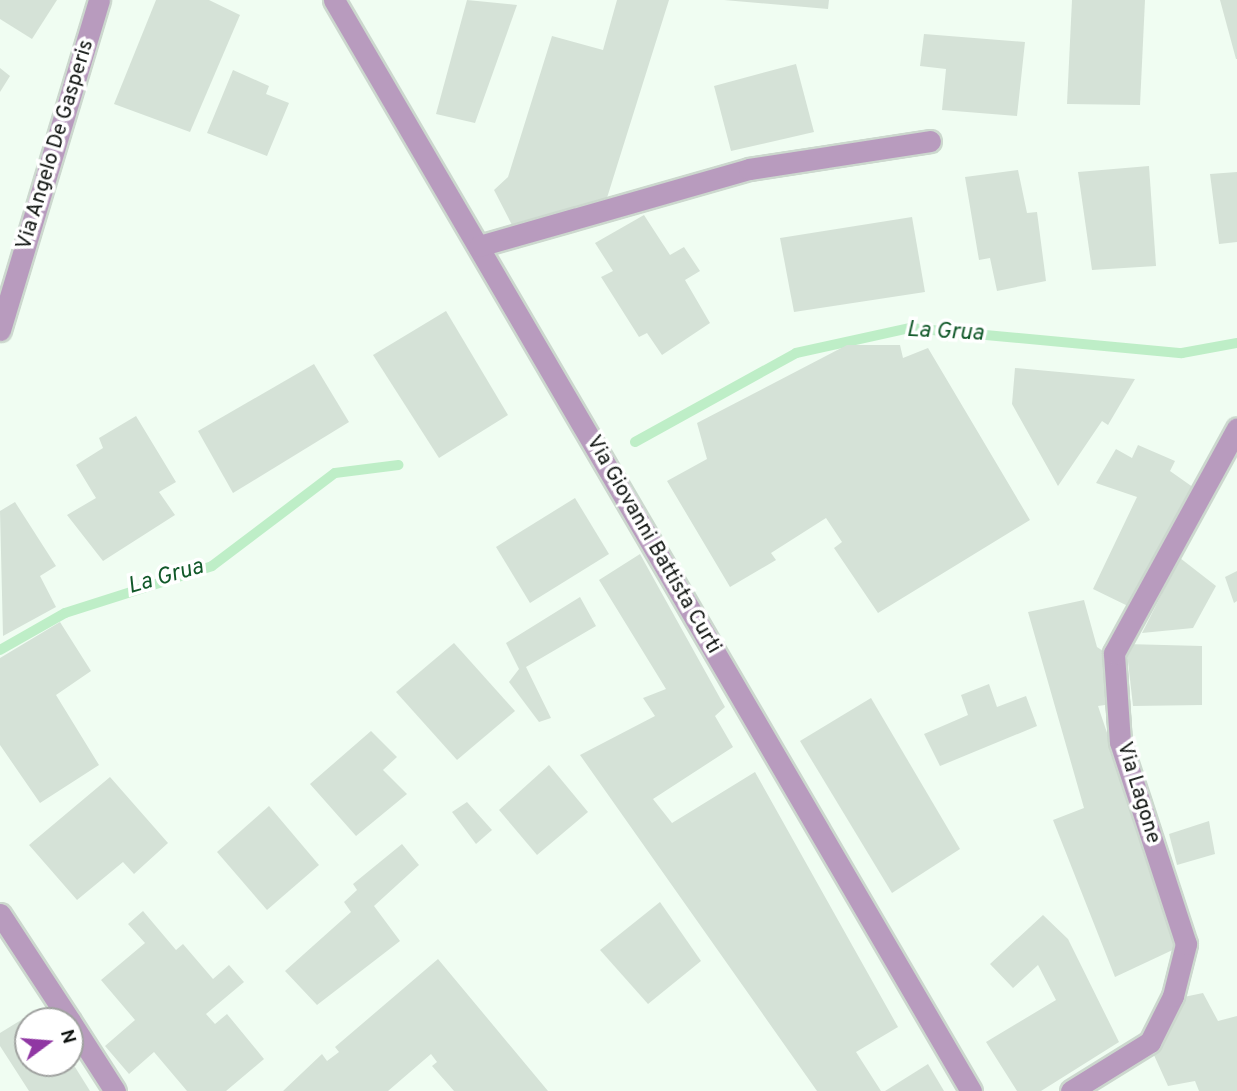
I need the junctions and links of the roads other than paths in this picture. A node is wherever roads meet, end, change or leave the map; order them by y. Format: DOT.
graph roads {
  1 [pos="99,0"];
  2 [pos="334,0"];
  3 [pos="930,141"];
  4 [pos="479,246"];
  5 [pos="0,330"];
  6 [pos="1237,428"];
  7 [pos="0,914"];
  8 [pos="61,1007"];
  9 [pos="84,1042"];
  10 [pos="116,1091"];
  11 [pos="971,1091"];
  12 [pos="1070,1091"];
  1 -- 5 [label="street, Via Angelo De Gasperis"];
  2 -- 4 [label="street, Via Giovanni Battista Curti"];
  3 -- 4 [label="street"];
  4 -- 11 [label="street, Via Giovanni Battista Curti"];
  6 -- 12 [label="street, Via Lagone"];
  7 -- 8 [label="street"];
  9 -- 10 [label="street"];
}
